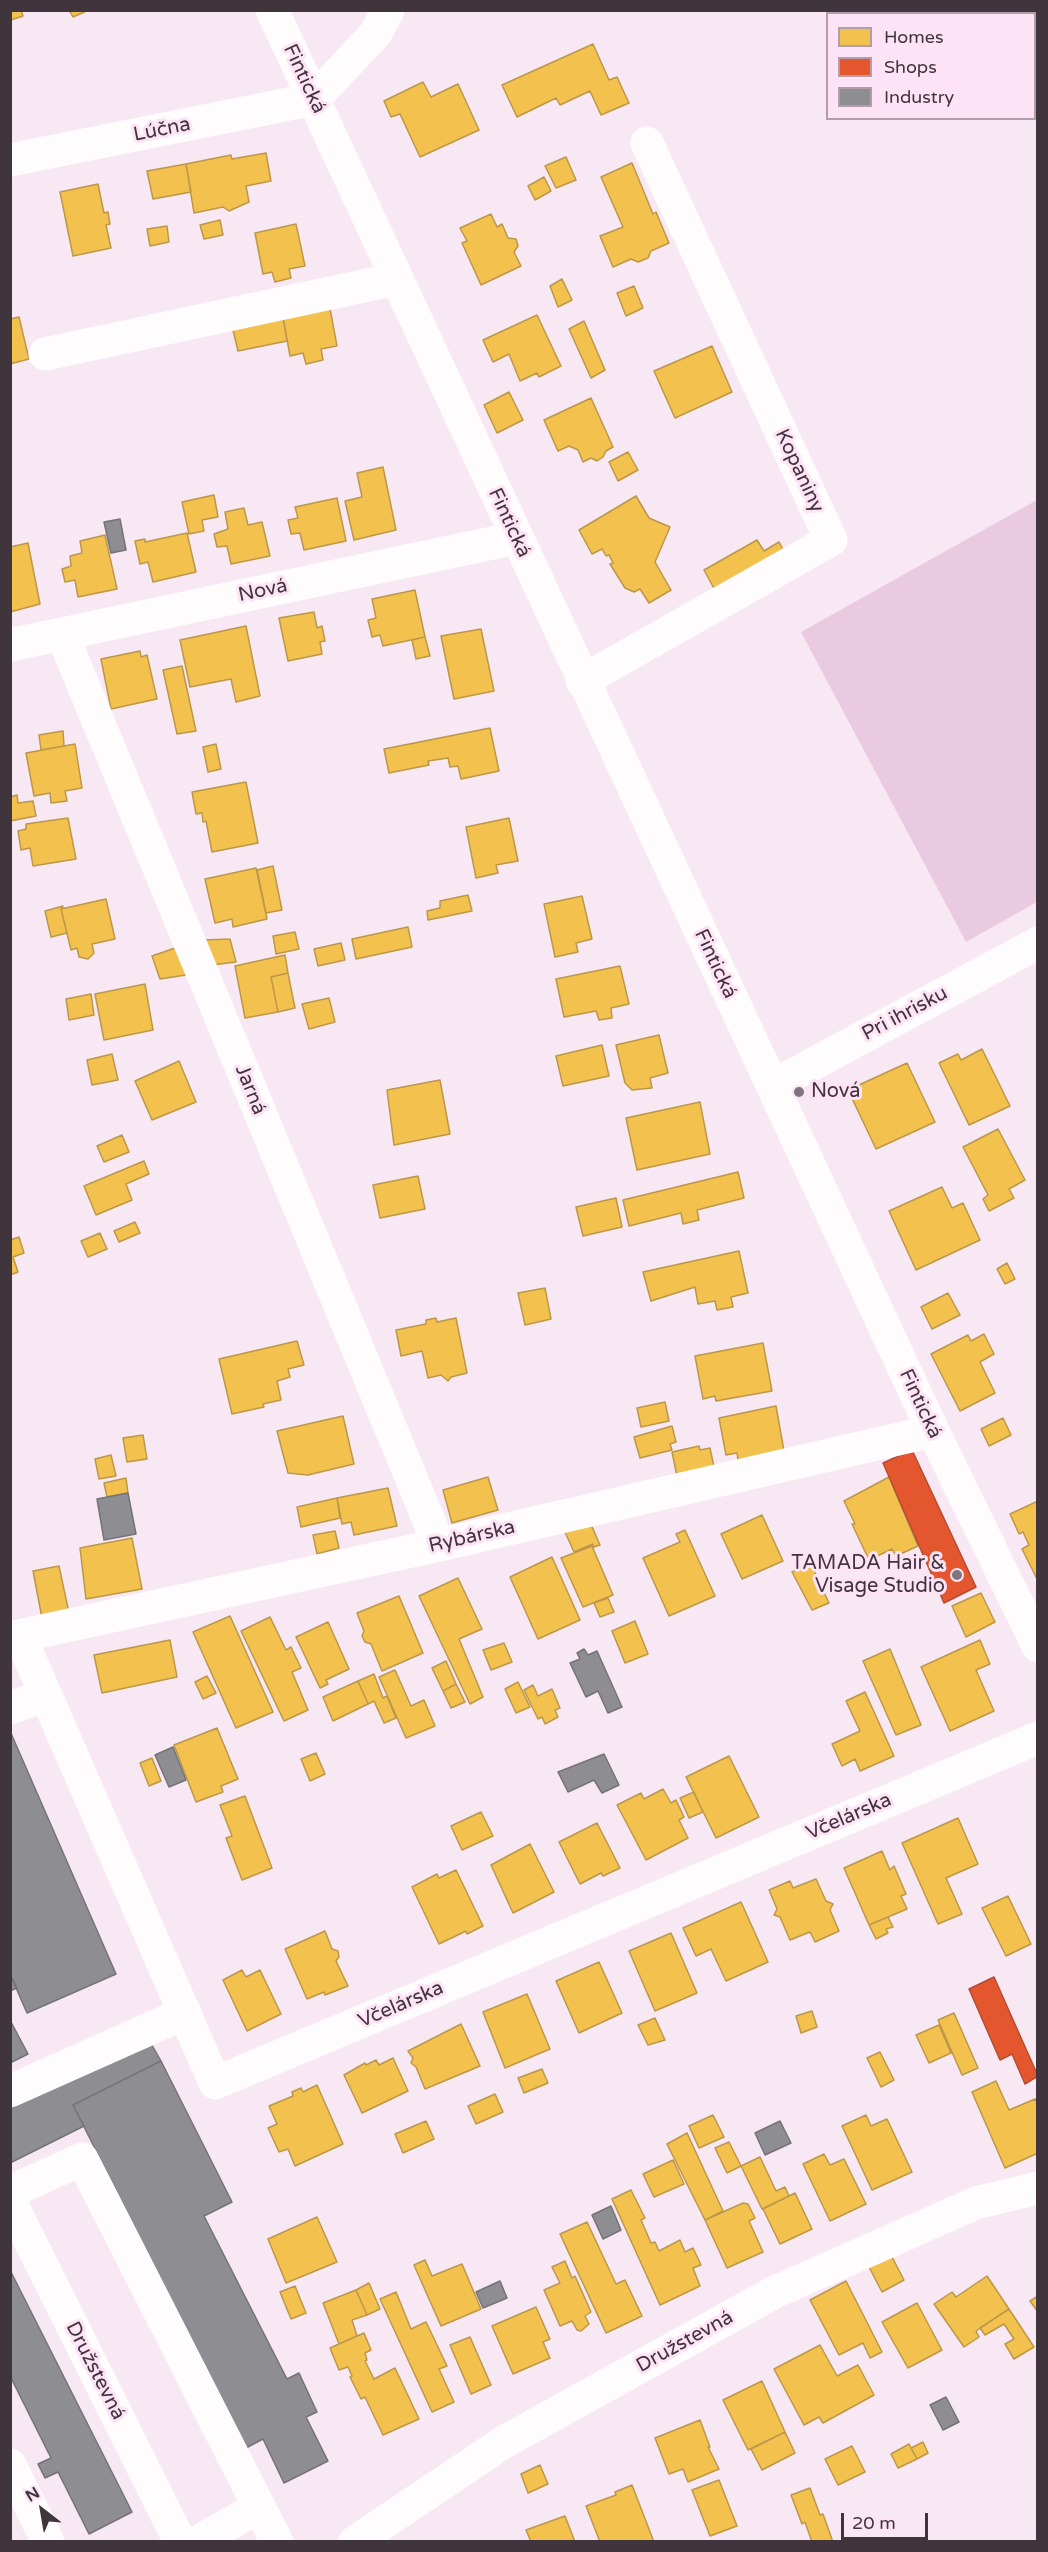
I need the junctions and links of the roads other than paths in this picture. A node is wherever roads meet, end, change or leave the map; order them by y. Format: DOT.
graph roads {
  1 [pos="272,10"];
  2 [pos="388,10"];
  3 [pos="314,99"];
  4 [pos="647,143"];
  5 [pos="10,160"];
  6 [pos="396,279"];
  7 [pos="45,354"];
  8 [pos="516,538"];
  9 [pos="62,634"];
  10 [pos="10,645"];
  11 [pos="582,681"];
  12 [pos="1038,943"];
  13 [pos="772,1086"];
  14 [pos="933,1431"];
  15 [pos="439,1545"];
  16 [pos="15,1637"];
  17 [pos="1038,1646"];
  18 [pos="45,1695"];
  19 [pos="10,1708"];
  20 [pos="1038,1738"];
  21 [pos="185,2013"];
  22 [pos="10,2091"];
  23 [pos="1038,2188"];
  24 [pos="10,2192"];
  25 [pos="10,2201"];
  26 [pos="10,2465"];
  27 [pos="259,2507"];
  28 [pos="48,2541"];
  29 [pos="180,2541"];
  30 [pos="197,2541"];
  31 [pos="277,2541"];
  32 [pos="355,2541"];
  1 -- 3 [label="street, Fintická"];
  2 -- 3 [label="street"];
  3 -- 5 [label="street, Lúčna"];
  3 -- 6 [label="street, Fintická"];
  4 -- 11 [label="street, Kopaniny"];
  6 -- 7 [label="street"];
  6 -- 8 [label="street, Fintická"];
  8 -- 9 [label="street, Nová"];
  8 -- 11 [label="street, Fintická"];
  9 -- 10 [label="street, Nová"];
  9 -- 15 [label="street, Jarná"];
  11 -- 13 [label="street, Fintická"];
  12 -- 13 [label="street, Pri ihrisku"];
  13 -- 14 [label="street, Fintická"];
  14 -- 15 [label="street, Rybárska"];
  14 -- 17 [label="street, Fintická"];
  15 -- 16 [label="street, Rybárska"];
  16 -- 18 [label="street, Včelárska"];
  18 -- 19 [label="street"];
  18 -- 21 [label="street, Včelárska"];
  20 -- 21 [label="street, Včelárska"];
  21 -- 22 [label="street"];
  23 -- 32 [label="street, Družstevná"];
  24 -- 27 [label="street"];
  25 -- 29 [label="street, Družstevná"];
  26 -- 28 [label="street"];
  27 -- 30 [label="street"];
  27 -- 31 [label="street"];
}
